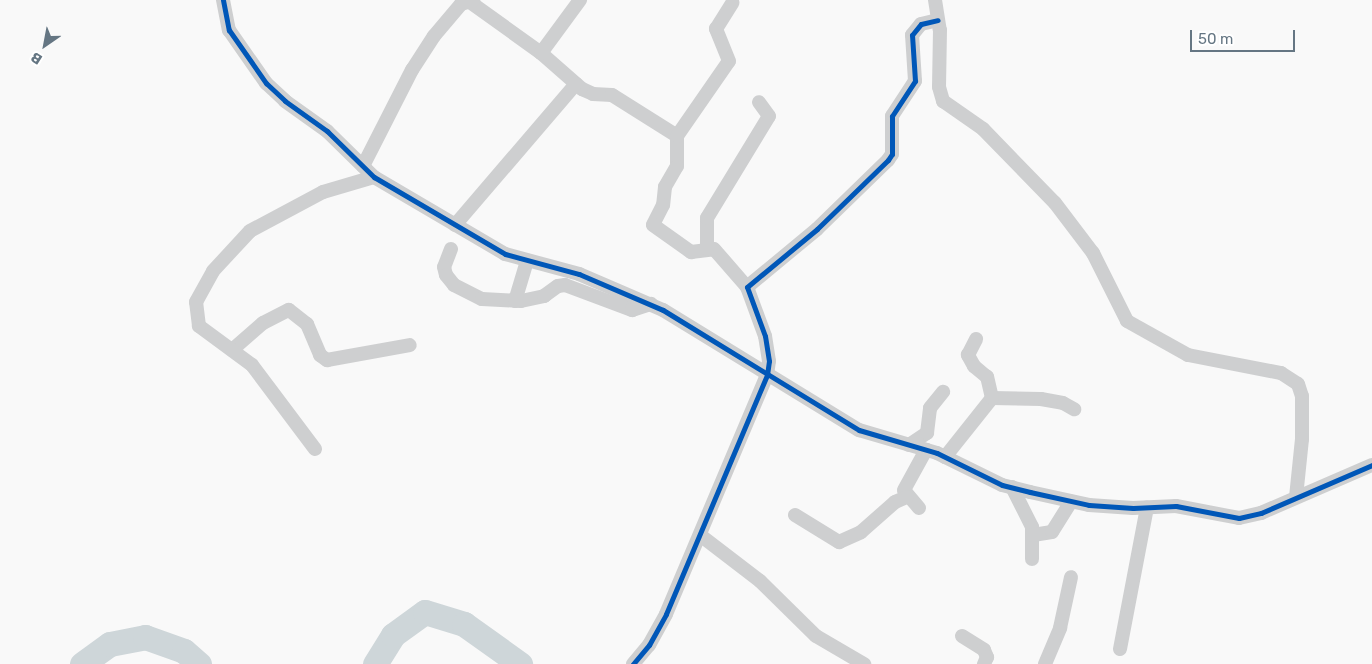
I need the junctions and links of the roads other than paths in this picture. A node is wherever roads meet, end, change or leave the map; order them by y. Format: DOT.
graph roads {
  1 [pos="223,0"];
  2 [pos="580,0"];
  3 [pos="935,0"];
  4 [pos="471,1"];
  5 [pos="732,2"];
  6 [pos="938,20"];
  7 [pos="541,53"];
  8 [pos="576,84"];
  9 [pos="758,102"];
  10 [pos="677,136"];
  11 [pos="363,166"];
  12 [pos="374,177"];
  13 [pos="455,225"];
  14 [pos="451,248"];
  15 [pos="707,249"];
  16 [pos="527,261"];
  17 [pos="746,287"];
  18 [pos="515,301"];
  19 [pos="651,304"];
  20 [pos="976,339"];
  21 [pos="410,345"];
  22 [pos="232,350"];
  23 [pos="767,375"];
  24 [pos="943,392"];
  25 [pos="992,398"];
  26 [pos="1074,409"];
  27 [pos="909,445"];
  28 [pos="315,449"];
  29 [pos="926,450"];
  30 [pos="945,456"];
  31 [pos="1372,465"];
  32 [pos="1012,487"];
  33 [pos="907,497"];
  34 [pos="1296,497"];
  35 [pos="1070,501"];
  36 [pos="919,508"];
  37 [pos="1147,508"];
  38 [pos="795,514"];
  39 [pos="700,535"];
  40 [pos="1033,535"];
  41 [pos="1032,559"];
  42 [pos="1071,578"];
  43 [pos="962,636"];
  44 [pos="1120,649"];
  45 [pos="633,664"];
  46 [pos="864,664"];
  47 [pos="984,664"];
  48 [pos="1044,664"];
  1 -- 11 [label="street"];
  2 -- 7 [label="street"];
  3 -- 6 [label="street"];
  4 -- 7 [label="street"];
  4 -- 11 [label="street"];
  5 -- 10 [label="street"];
  6 -- 17 [label="street"];
  6 -- 34 [label="street"];
  7 -- 8 [label="street"];
  8 -- 10 [label="street"];
  8 -- 13 [label="street"];
  9 -- 15 [label="street"];
  10 -- 15 [label="street"];
  11 -- 12 [label="street"];
  12 -- 13 [label="street"];
  12 -- 22 [label="street"];
  13 -- 16 [label="street"];
  14 -- 18 [label="street"];
  15 -- 17 [label="street"];
  16 -- 18 [label="street"];
  16 -- 19 [label="street"];
  17 -- 23 [label="street"];
  18 -- 19 [label="street"];
  19 -- 23 [label="street"];
  20 -- 25 [label="street"];
  21 -- 22 [label="street"];
  22 -- 28 [label="street"];
  23 -- 27 [label="street"];
  23 -- 39 [label="street"];
  24 -- 27 [label="street"];
  25 -- 26 [label="street"];
  25 -- 30 [label="street"];
  27 -- 29 [label="street"];
  29 -- 30 [label="street"];
  29 -- 33 [label="street"];
  30 -- 32 [label="street"];
  31 -- 34 [label="street"];
  32 -- 35 [label="street"];
  32 -- 40 [label="street"];
  33 -- 36 [label="street"];
  33 -- 38 [label="street"];
  34 -- 37 [label="street"];
  35 -- 37 [label="street"];
  35 -- 40 [label="street"];
  37 -- 44 [label="street"];
  39 -- 45 [label="street"];
  39 -- 46 [label="street"];
  40 -- 41 [label="street"];
  42 -- 48 [label="street"];
  43 -- 47 [label="street"];
}
